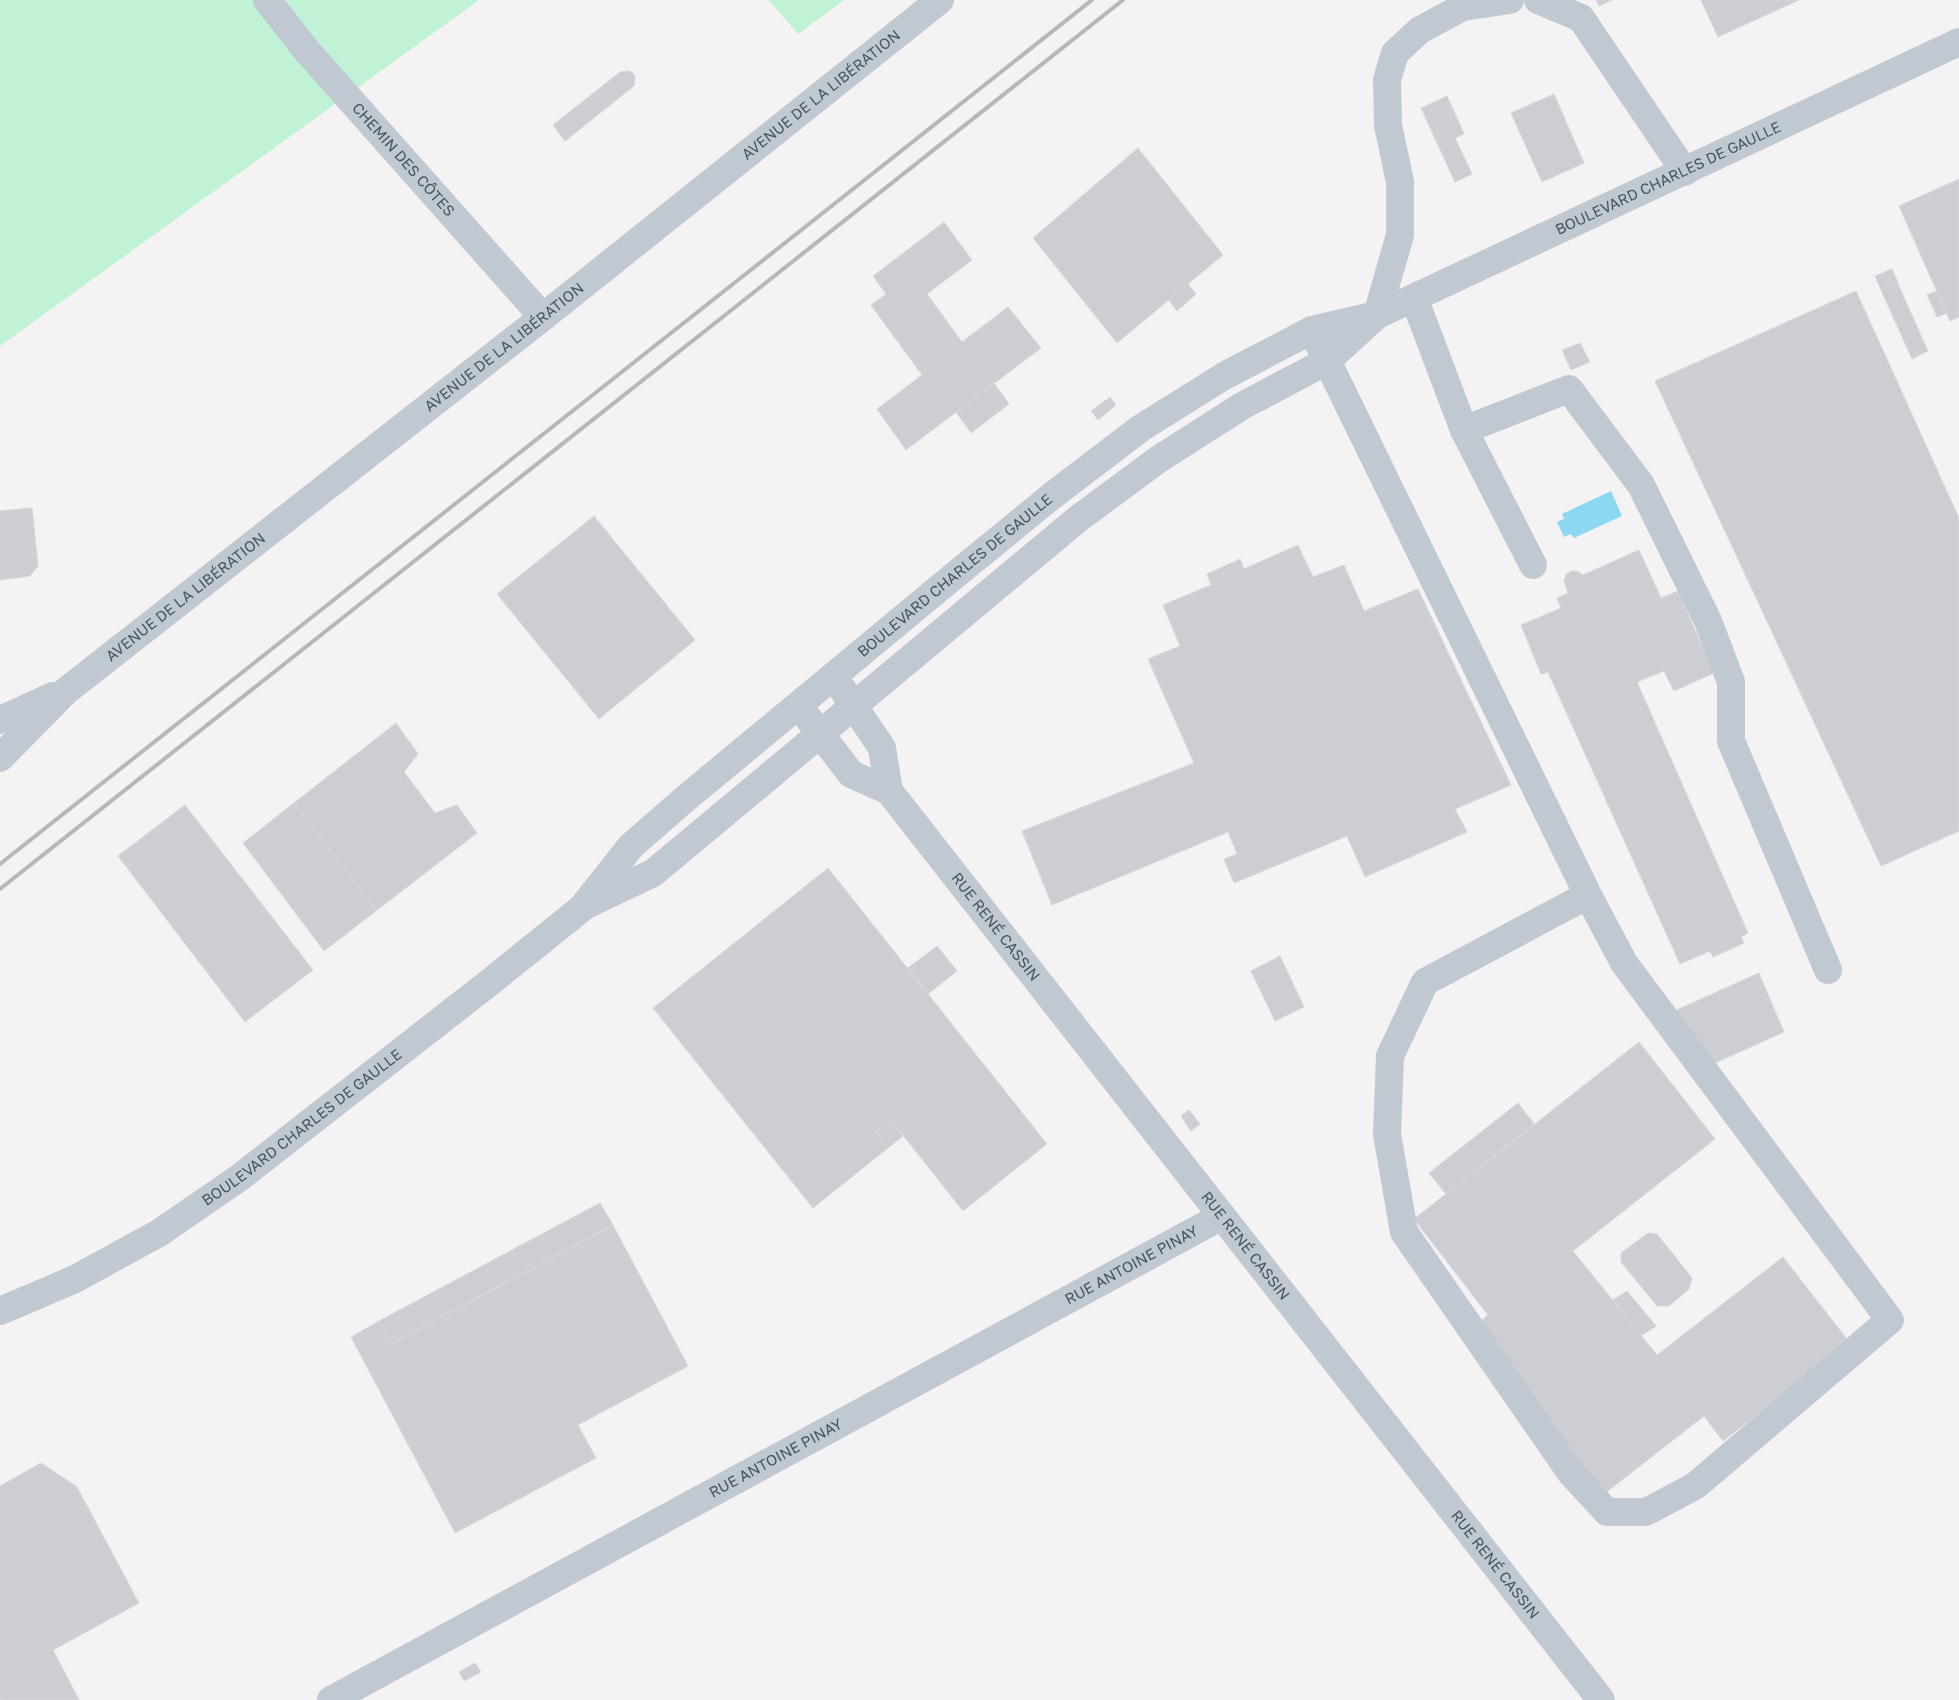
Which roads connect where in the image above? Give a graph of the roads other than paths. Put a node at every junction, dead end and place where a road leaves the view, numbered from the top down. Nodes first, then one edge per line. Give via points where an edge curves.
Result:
1 (267, 0) edge
2 (940, 0) edge
3 (1510, 0) edge
4 (1538, 0) edge
5 (1959, 42) edge
6 (1685, 172) junction
7 (1414, 298) junction
8 (1377, 315) junction
9 (543, 317) junction
10 (1312, 330) junction
11 (1327, 361) junction
12 (1464, 430) junction
13 (1533, 565) dead end
14 (833, 676) junction
15 (66, 691) junction
16 (854, 704) junction
17 (798, 706) junction
18 (0, 720) edge
19 (819, 734) junction
20 (0, 758) edge
21 (889, 791) junction
22 (1588, 895) junction
23 (582, 908) junction
24 (1828, 970) dead end
25 (1222, 1216) junction
26 (0, 1311) edge
27 (330, 1700) edge
28 (1601, 1700) edge

1 - 9 street, CHEMIN DES CÔTES via 307,51
2 - 9 street, AVENUE DE LA LIBÉRATION
3 - 8 street via 1463,7 1420,30 1395,53 1388,80 1388,126 1400,182 1400,235
4 - 6 street via 1581,18
5 - 6 street, BOULEVARD CHARLES DE GAULLE
6 - 7 street, BOULEVARD CHARLES DE GAULLE
7 - 8 street, BOULEVARD CHARLES DE GAULLE
7 - 12 street
8 - 10 street, BOULEVARD CHARLES DE GAULLE
8 - 11 street, BOULEVARD CHARLES DE GAULLE
9 - 15 street, AVENUE DE LA LIBÉRATION
10 - 11 street
10 - 14 street, BOULEVARD CHARLES DE GAULLE via 1224,376 1141,428 1053,495
11 - 16 street, BOULEVARD CHARLES DE GAULLE via 1242,406 1159,459 1072,524
11 - 22 street
12 - 13 street
12 - 24 street via 1569,389 1641,485 1708,621 1731,682 1731,741
14 - 16 street, RUE RENÉ CASSIN
14 - 17 street, BOULEVARD CHARLES DE GAULLE
15 - 18 street
15 - 20 street
16 - 19 street, BOULEVARD CHARLES DE GAULLE
16 - 21 street, RUE RENÉ CASSIN via 882,748
17 - 19 street, RUE RENÉ CASSIN
17 - 23 street, BOULEVARD CHARLES DE GAULLE via 631,846
19 - 21 street, RUE RENÉ CASSIN via 851,774
19 - 23 street, BOULEVARD CHARLES DE GAULLE via 653,873
21 - 25 street, RUE RENÉ CASSIN
22 - 22 street via 1624,962 1890,1320 1695,1486 1646,1512 1607,1512 1571,1473 1404,1232 1387,1134 1390,1056 1425,982
23 - 26 street, BOULEVARD CHARLES DE GAULLE via 239,1178 160,1233 75,1279
25 - 27 street, RUE ANTOINE PINAY
25 - 28 street, RUE RENÉ CASSIN

